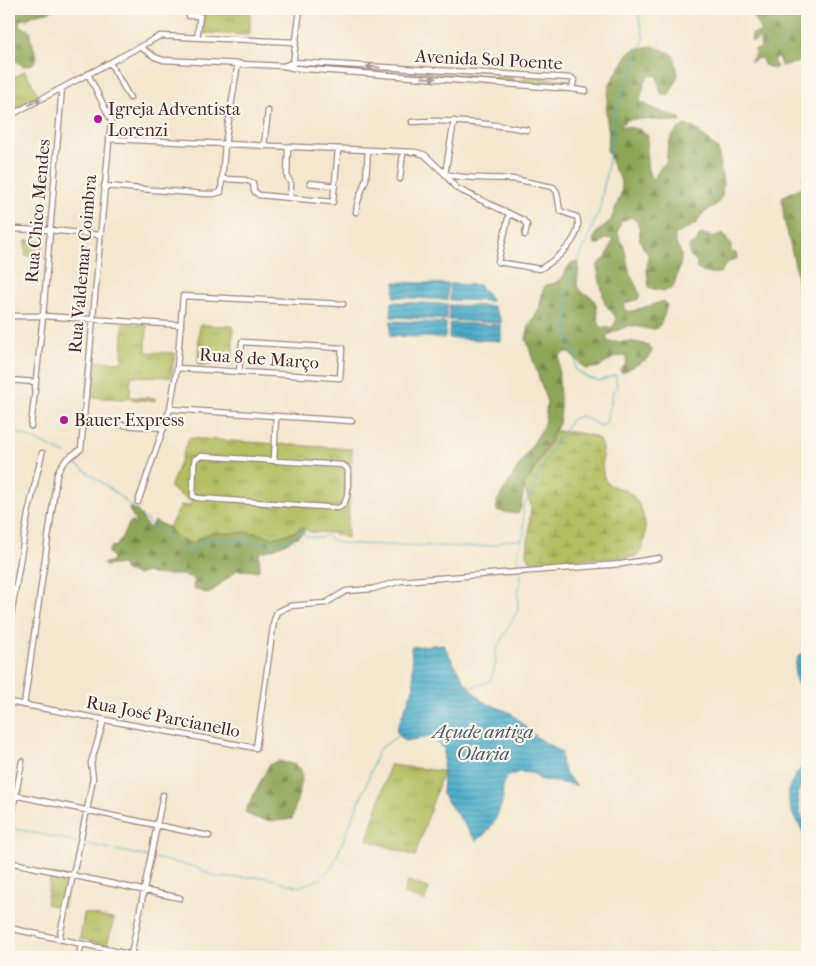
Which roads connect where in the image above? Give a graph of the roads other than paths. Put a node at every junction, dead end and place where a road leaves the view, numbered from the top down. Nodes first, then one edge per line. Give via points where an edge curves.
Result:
1 (300, 9) edge
2 (189, 16) dead end
3 (197, 38) junction
4 (296, 42) junction
5 (140, 47) junction
6 (110, 62) junction
7 (293, 62) junction
8 (238, 63) junction
9 (284, 66) junction
10 (293, 68) junction
11 (404, 68) junction
12 (88, 74) junction
13 (518, 75) junction
14 (403, 76) junction
15 (517, 85) junction
16 (62, 88) junction
17 (572, 90) junction
18 (586, 90) dead end
19 (130, 98) dead end
20 (268, 111) dead end
21 (9, 116) edge
22 (454, 120) junction
23 (412, 122) dead end
24 (526, 130) dead end
25 (109, 139) junction
26 (226, 144) junction
27 (264, 146) junction
28 (288, 147) junction
29 (338, 150) junction
30 (368, 151) junction
31 (403, 153) junction
32 (445, 174) junction
33 (223, 178) junction
34 (400, 179) dead end
35 (310, 183) dead end
36 (104, 186) junction
37 (335, 186) junction
38 (290, 198) junction
39 (356, 212) dead end
40 (509, 214) junction
41 (9, 229) edge
42 (50, 230) junction
43 (100, 235) junction
44 (525, 235) dead end
45 (343, 304) dead end
46 (9, 316) edge
47 (43, 316) junction
48 (92, 319) junction
49 (181, 325) junction
50 (177, 368) junction
51 (239, 372) junction
52 (9, 380) edge
53 (36, 382) junction
54 (170, 409) junction
55 (276, 416) junction
56 (352, 421) dead end
57 (83, 422) junction
58 (30, 426) dead end
59 (164, 428) junction
60 (42, 453) dead end
61 (274, 461) junction
62 (138, 502) dead end
63 (659, 558) dead end
64 (9, 628) edge
65 (9, 702) edge
66 (24, 704) junction
67 (104, 720) junction
68 (22, 760) dead end
69 (9, 794) edge
70 (16, 795) junction
71 (163, 795) dead end
72 (87, 810) junction
73 (157, 825) junction
74 (9, 831) edge
75 (208, 836) dead end
76 (9, 862) edge
77 (73, 875) junction
78 (144, 890) junction
79 (180, 898) dead end
80 (9, 928) edge
81 (59, 939) junction
82 (81, 944) junction
83 (130, 955) junction
84 (79, 957) edge
85 (142, 957) edge

1 - 4 street
2 - 3 street via 200,16
3 - 4 street
3 - 5 street via 160,36
4 - 7 street
5 - 6 street
5 - 8 street, Avenida Sol Poente via 163,60
6 - 12 street
6 - 19 street
7 - 9 street
7 - 10 street
11 -> 7 street, Avenida Sol Poente
8 - 9 street, Avenida Sol Poente
8 - 26 street
9 - 10 street, Avenida Sol Poente
10 - 14 street, Avenida Sol Poente
11 - 13 street, Avenida Sol Poente
11 - 14 street
12 - 16 street
12 - 25 street, Rua Valdemar Coimbra via 111,120
13 - 15 street
13 - 17 street, Avenida Sol Poente via 572,78
14 -> 15 street, Avenida Sol Poente
15 - 17 street, Avenida Sol Poente
21 -> 16 street
16 - 42 street, Rua Chico Mendes
17 - 18 street
20 - 27 street
22 - 23 street
22 - 24 street
22 - 32 street
25 - 26 street
25 - 36 street, Rua Valdemar Coimbra
26 - 27 street
26 - 33 street
27 - 28 street
28 - 29 street
28 - 38 street
29 - 30 street
29 - 37 street
30 - 31 street
30 - 39 street via 366,179
31 - 32 street via 425,155
31 - 34 street
32 - 40 street via 456,188
32 - 40 street via 510,179 553,187 560,211 578,219 576,233 562,254 540,269 498,262
33 - 36 street via 221,192 214,194
33 - 38 street via 252,183 259,195
35 - 37 street
36 - 43 street, Rua Valdemar Coimbra
37 - 38 street via 333,202
40 - 44 street via 526,222
41 - 42 street
42 - 43 street
42 - 47 street, Rua Chico Mendes
43 - 48 street, Rua Valdemar Coimbra
45 - 49 street via 183,296
46 - 47 street
47 - 48 street
47 - 53 street, Rua Chico Mendes
48 - 49 street
48 - 57 street, Rua Valdemar Coimbra
49 - 50 street
50 - 51 street, Rua 8 de Março
50 - 54 street
51 - 51 street, Rua 8 de Março via 340,378 342,348 242,342
52 - 53 street
53 - 58 street, Rua Chico Mendes
54 - 55 street
54 - 59 street
55 - 56 street
55 - 61 street
57 - 59 street
57 - 66 street, Rua Valdemar Coimbra via 81,449 60,466 57,475
59 - 62 street
60 - 64 street
61 - 61 street via 201,456 194,463 193,496 343,506 346,501 346,467
63 - 67 street, Rua José Parcianello via 621,564 400,581 372,589 346,591 326,603 290,606 277,612 256,748
65 - 66 street, Rua José Parcianello
66 - 67 street, Rua José Parcianello
67 - 72 street via 91,763 93,778
68 - 70 street
69 - 70 street
70 - 72 street
70 - 74 street
71 - 73 street
72 - 73 street
72 - 77 street
73 - 75 street
73 - 78 street
76 - 77 street
77 - 78 street
77 - 81 street
78 - 79 street
78 - 83 street
80 - 81 street
81 - 82 street
82 - 83 street
82 - 84 street
83 - 85 street

